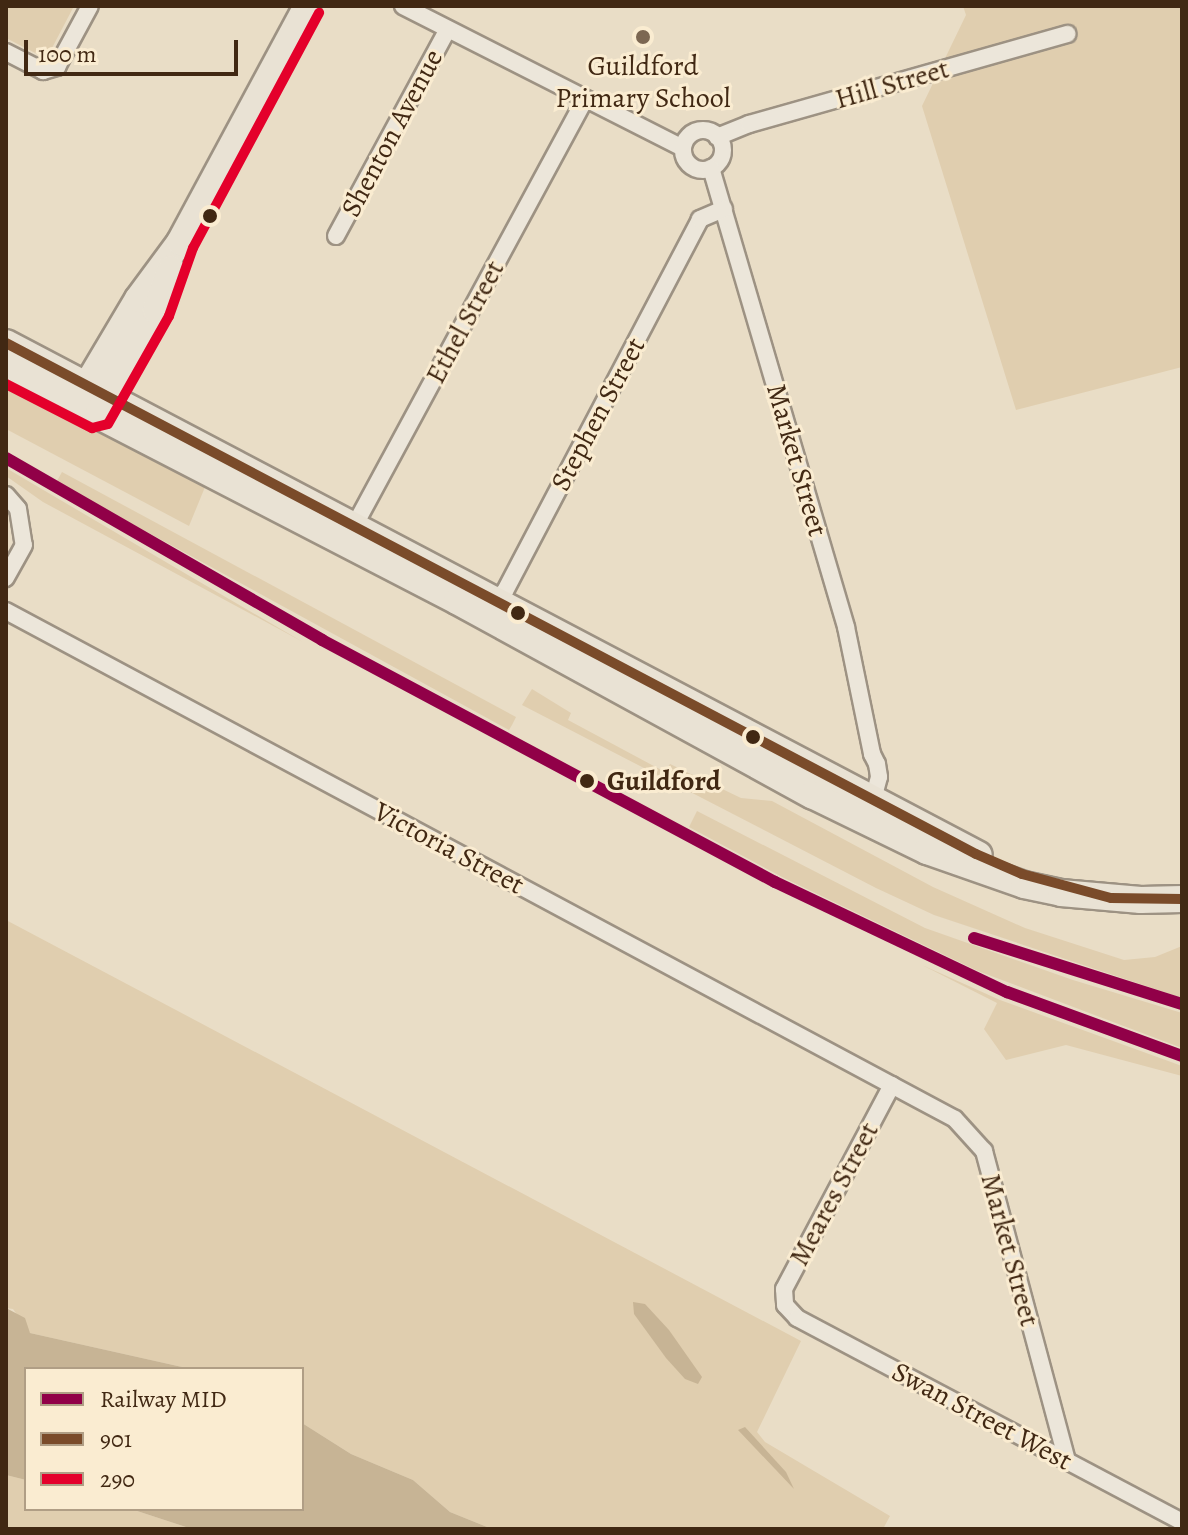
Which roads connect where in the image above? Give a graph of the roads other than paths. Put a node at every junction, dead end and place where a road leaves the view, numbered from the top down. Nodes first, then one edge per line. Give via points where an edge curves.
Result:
1 (90, 6) edge
2 (307, 6) edge
3 (403, 6) edge
4 (448, 29) junction
5 (1068, 34) dead end
6 (6, 52) edge
7 (584, 101) junction
8 (717, 137) junction
9 (683, 148) junction
10 (711, 168) junction
11 (724, 209) junction
12 (336, 236) dead end
13 (6, 343) edge
14 (6, 368) edge
15 (92, 400) junction
16 (6, 495) edge
17 (349, 534) junction
18 (6, 578) edge
19 (499, 603) junction
20 (6, 611) edge
21 (513, 632) junction
22 (714, 717) junction
23 (786, 780) junction
24 (864, 808) junction
25 (1182, 899) edge
26 (892, 1085) junction
27 (785, 1305) joint
28 (1067, 1461) junction
29 (1182, 1522) edge

1 - 6 street via 57,67 43,71
2 - 15 highway via 180,242 156,310
3 - 4 street
4 - 7 street
4 - 12 street, Shenton Avenue
5 - 8 street, Hill Street
7 - 9 street
7 - 17 street, Ethel Street
8 - 9 street via 696,132
8 - 10 street via 723,150
9 - 10 street via 695,169
10 - 11 street, Market Street
11 - 19 street, Stephen Street via 700,219
11 - 24 street, Market Street via 846,627 872,754
13 - 15 highway
14 - 15 highway
15 - 17 highway
16 - 18 street via 18,509 24,545
17 - 19 highway
17 - 21 highway
19 - 21 street via 499,616
19 - 22 highway
20 - 26 street, Victoria Street
21 - 23 highway
22 - 23 highway via 781,759
22 - 24 highway
23 - 24 highway
24 - 25 highway via 1022,874 1111,898
26 - 27 street, Meares Street via 784,1289
26 - 28 street, Market Street via 955,1119 984,1151
27 - 28 street, Swan Street West via 797,1318
28 - 29 street, Swan Street West

